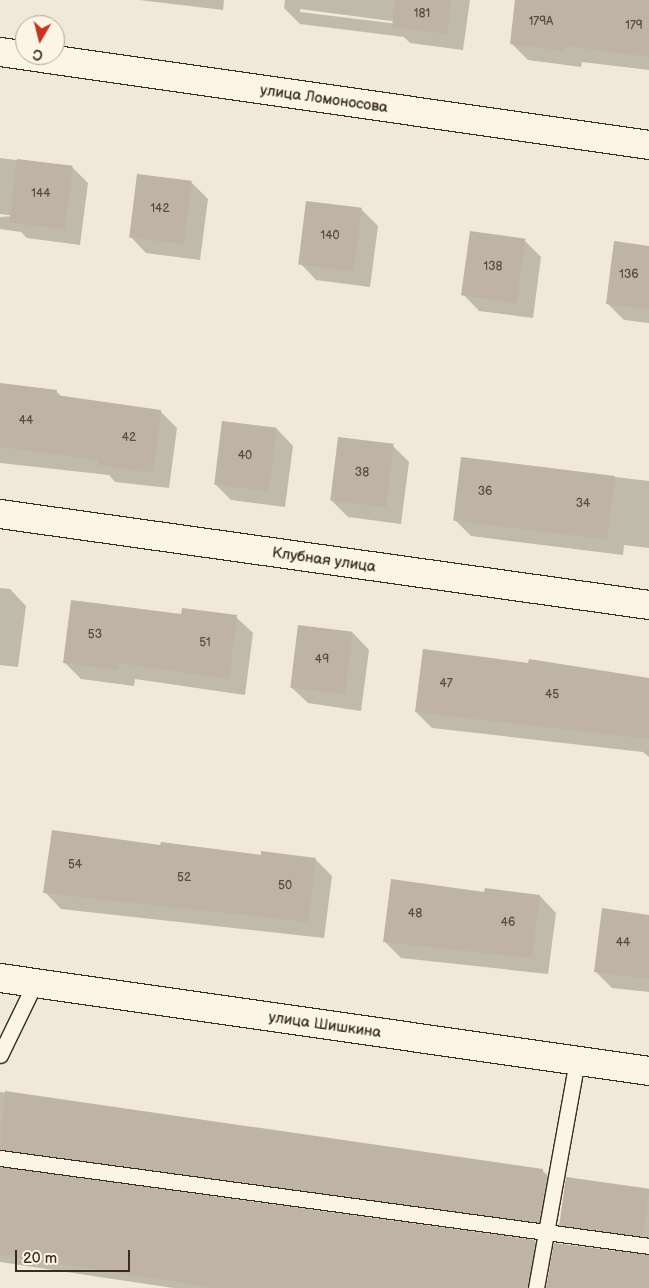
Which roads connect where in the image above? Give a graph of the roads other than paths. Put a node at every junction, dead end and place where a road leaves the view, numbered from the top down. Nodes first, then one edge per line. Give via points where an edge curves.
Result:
1 (0, 52) edge
2 (649, 145) edge
3 (0, 514) edge
4 (649, 606) edge
5 (0, 978) edge
6 (35, 983) junction
7 (0, 1055) edge
8 (577, 1061) junction
9 (649, 1071) edge
10 (0, 1158) edge
11 (546, 1232) junction
12 (649, 1246) edge
13 (536, 1288) edge

1 - 2 street, улица Ломоносова
3 - 4 street, Клубная улица
5 - 6 street, улица Шишкина
6 - 7 lane
6 - 8 street, улица Шишкина
8 - 9 street, улица Шишкина
8 - 11 lane
10 - 11 lane
11 - 12 lane
11 - 13 lane

